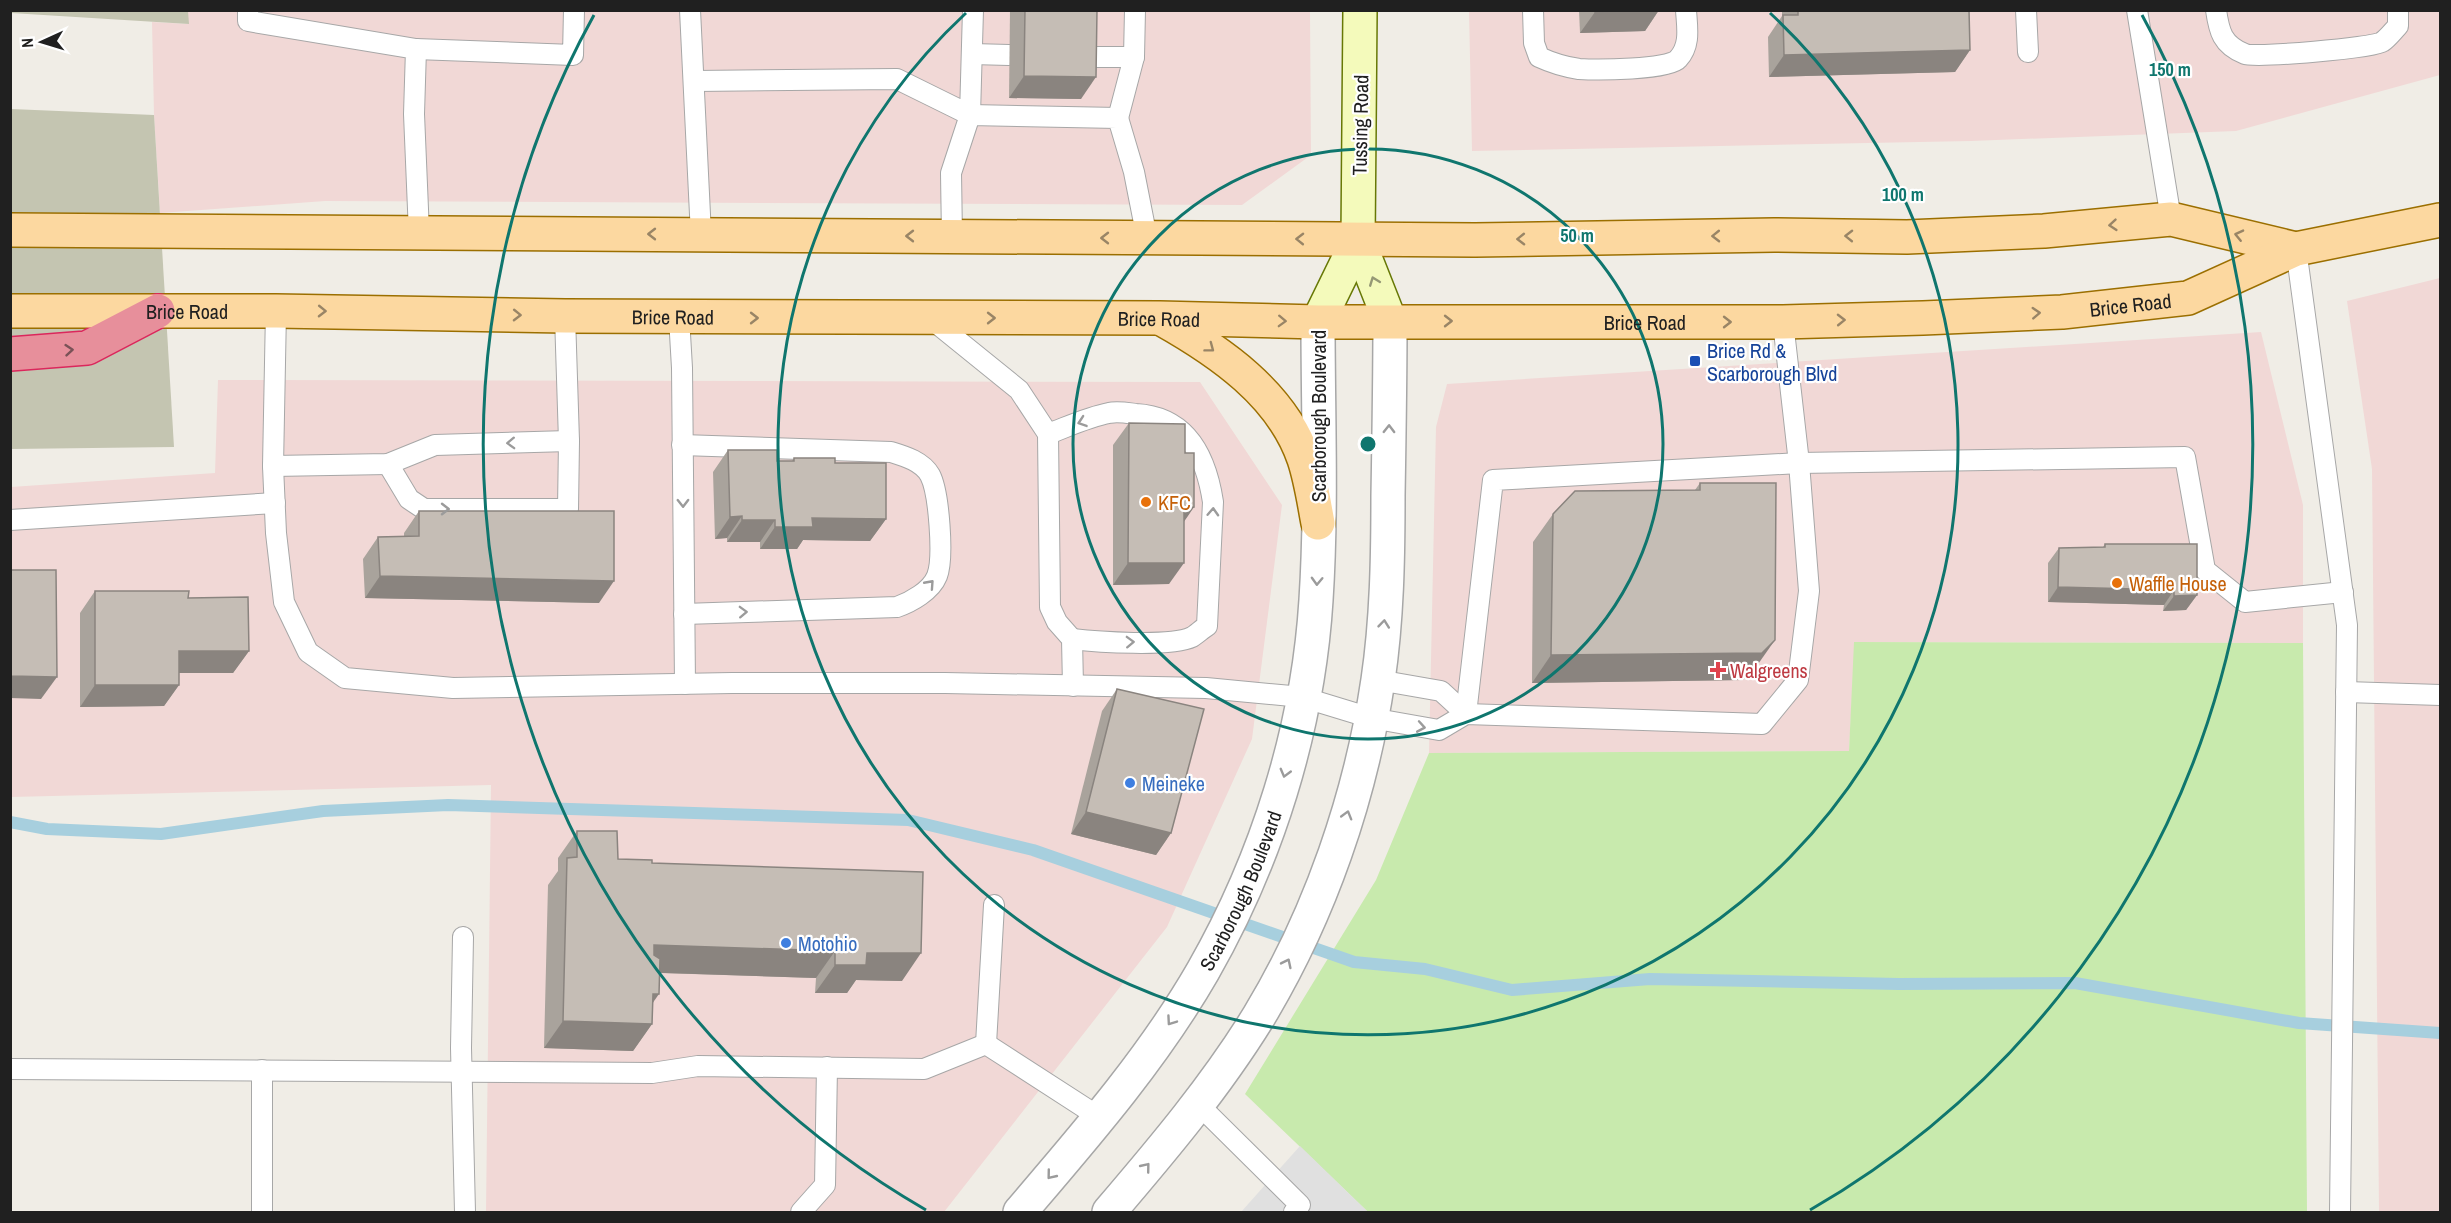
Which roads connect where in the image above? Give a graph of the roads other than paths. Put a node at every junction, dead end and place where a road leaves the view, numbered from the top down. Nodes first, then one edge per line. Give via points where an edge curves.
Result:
1 (248, 10) edge
2 (574, 10) edge
3 (690, 10) edge
4 (973, 10) edge
5 (1136, 10) edge
6 (1360, 10) edge
7 (1533, 10) edge
8 (1686, 10) edge
9 (2026, 10) edge
10 (2137, 10) edge
11 (2216, 10) edge
12 (2398, 10) edge
13 (416, 49) junction
14 (2028, 52) dead end
15 (972, 54) junction
16 (1009, 56) dead end
17 (1081, 57) edge
18 (1134, 57) junction
19 (695, 81) junction
20 (970, 115) junction
21 (1118, 118) junction
22 (2171, 219) junction
23 (2440, 220) edge
24 (10, 230) edge
25 (419, 233) junction
26 (701, 235) junction
27 (952, 237) junction
28 (1147, 238) junction
29 (1358, 240) junction
30 (2296, 249) junction
31 (276, 310) junction
32 (158, 311) junction
33 (10, 312) edge
34 (565, 316) junction
35 (679, 317) junction
36 (930, 318) junction
37 (1160, 318) junction
38 (1390, 321) junction
39 (1783, 321) junction
40 (1318, 322) junction
41 (10, 354) edge
42 (1048, 434) junction
43 (569, 441) junction
44 (682, 445) junction
45 (1799, 463) junction
46 (388, 464) junction
47 (273, 466) junction
48 (275, 503) junction
49 (10, 520) edge
50 (1318, 523) junction
51 (2343, 592) junction
52 (684, 614) junction
53 (1072, 639) junction
54 (1378, 680) junction
55 (685, 684) junction
56 (1073, 686) junction
57 (2346, 692) junction
58 (2440, 695) edge
59 (1302, 697) junction
60 (1467, 714) junction
61 (1371, 718) junction
62 (994, 904) dead end
63 (463, 937) dead end
64 (986, 1044) junction
65 (827, 1067) junction
66 (10, 1069) edge
67 (262, 1070) junction
68 (462, 1070) junction
69 (1198, 1104) junction
70 (1099, 1117) junction
71 (1301, 1210) edge
72 (262, 1212) edge
73 (465, 1212) edge
74 (801, 1212) edge
75 (1020, 1212) edge
76 (1109, 1212) edge
77 (2340, 1212) edge

1 - 13 lane via 248,21
2 - 13 lane via 573,55
3 - 19 lane
4 - 15 lane
5 - 18 lane
6 - 29 main road, Tussing Road
7 - 8 lane via 1534,43 1539,57 1579,69 1661,67 1678,60 1688,43
9 - 14 lane
10 - 22 lane
11 - 12 lane via 2220,33 2246,54 2301,53 2381,44 2398,26
13 - 25 lane via 414,114
15 - 16 lane
15 - 20 lane
17 - 18 lane
18 - 21 lane
19 - 20 lane via 897,78
19 - 26 lane
20 - 21 lane
20 - 27 lane via 951,173
21 - 28 lane
22 -> 29 main road, Brice Road via 2044,231 1907,237
30 -> 22 main road, Brice Road
23 - 30 main road, Brice Road
24 - 25 main road, Brice Road
26 -> 25 main road, Brice Road
27 -> 26 main road, Brice Road
28 -> 27 main road, Brice Road
29 -> 28 main road, Brice Road
38 -> 29 main road
29 - 40 main road, Scarborough Boulevard
39 -> 30 main road, Brice Road via 2062,312 2188,298
30 - 51 lane
31 - 32 main road, Brice Road
31 -> 34 main road, Brice Road
31 - 47 lane
32 - 33 main road, Brice Road
41 -> 32 highway via 87,348
34 - 35 main road, Brice Road
34 - 43 lane
35 -> 36 main road, Brice Road
35 - 44 lane
36 -> 37 main road, Brice Road
36 - 42 lane via 1020,390
37 -> 40 main road, Brice Road
37 -> 50 main road via 1197,338 1244,374 1278,410 1304,458
38 -> 39 main road, Brice Road
38 - 40 main road, Brice Road
54 -> 38 street via 1388,562
39 - 45 lane
40 - 50 street, Scarborough Boulevard
42 - 53 lane via 1050,607
53 -> 42 lane via 1106,643 1173,641 1191,638 1207,626 1213,502 1210,482 1196,447 1174,424 1153,415 1110,412
43 -> 46 lane via 435,445
46 -> 43 lane via 409,500 424,508 568,509
44 -> 52 lane
52 -> 44 lane via 897,607 915,600 937,577 940,550 938,504 930,474 913,459 891,452
45 - 51 lane via 2185,457 2205,570 2246,602
45 - 60 lane via 1493,480
45 - 60 lane via 1809,591 1798,680 1762,724
46 - 47 lane
47 - 48 lane
48 - 49 lane
48 - 55 lane via 284,602 308,652 345,678 453,688
50 -> 59 street, Scarborough Boulevard via 1316,601
51 - 57 lane via 2347,625
52 - 55 lane
53 - 56 lane
54 - 60 lane via 1441,691
54 - 61 street
55 - 56 lane
56 - 59 lane via 1206,688
57 - 58 lane
57 - 77 lane
59 - 61 lane
59 -> 70 street, Scarborough Boulevard via 1285,772 1245,888 1202,972 1155,1045
61 -> 60 lane via 1439,730
69 -> 61 street via 1260,1015 1301,936 1328,871
62 - 64 lane
63 - 68 lane
64 - 65 lane via 924,1069
64 - 70 lane
65 - 68 lane via 698,1066 652,1073
65 - 74 lane via 825,1185
66 - 67 lane
67 - 68 lane
67 - 72 lane
68 - 73 lane
69 - 71 lane
76 -> 69 street
70 -> 75 street, Scarborough Boulevard

